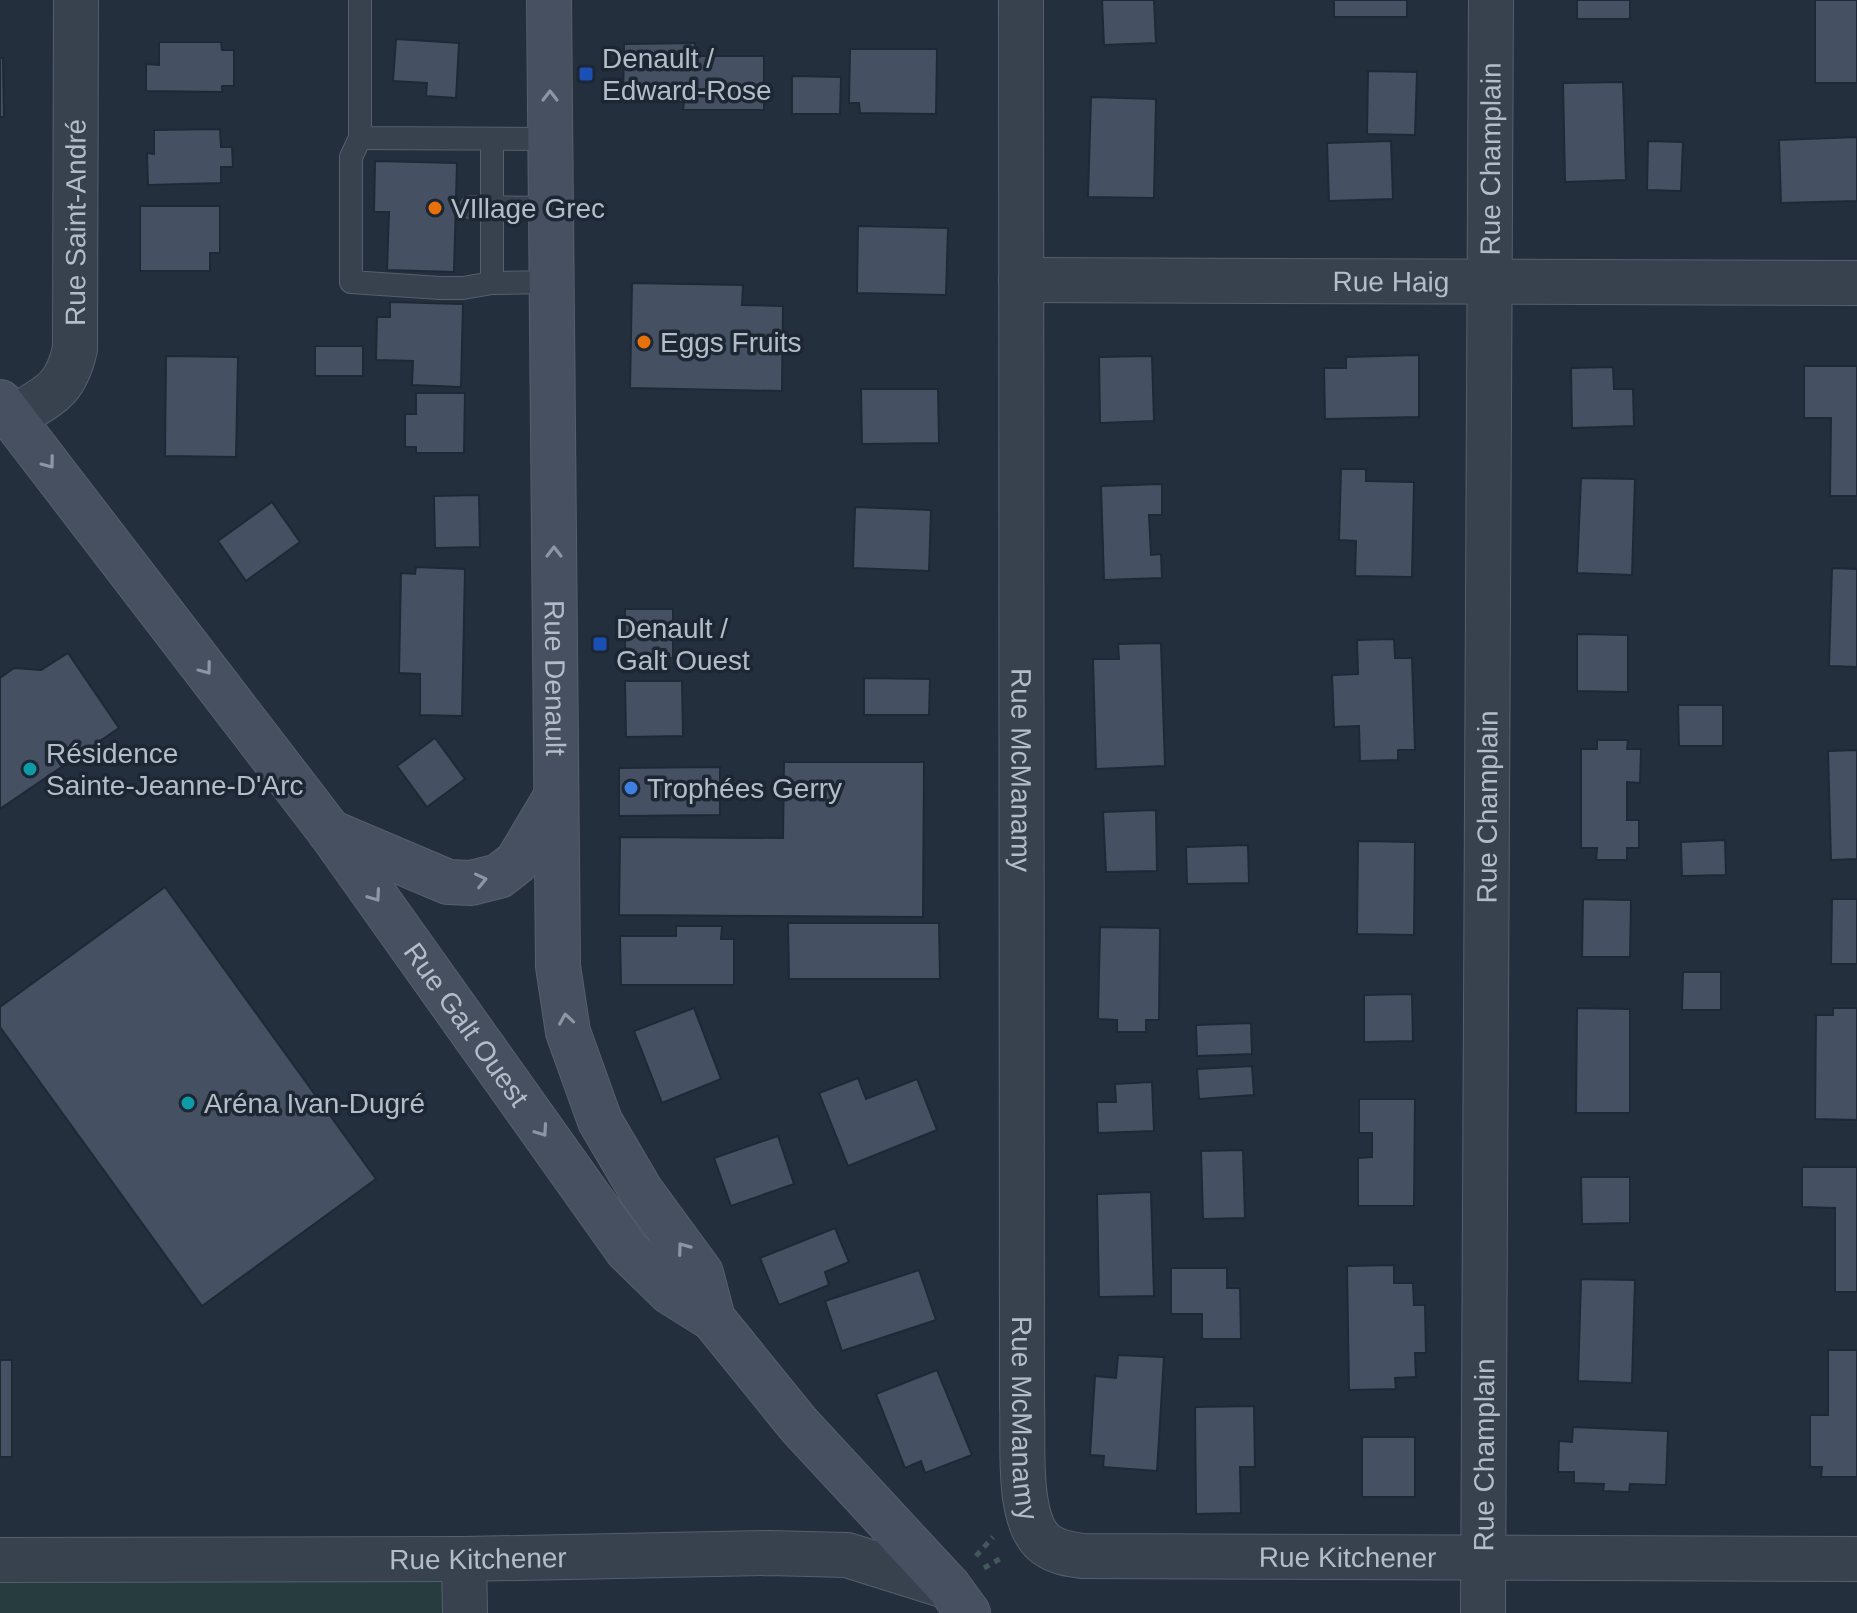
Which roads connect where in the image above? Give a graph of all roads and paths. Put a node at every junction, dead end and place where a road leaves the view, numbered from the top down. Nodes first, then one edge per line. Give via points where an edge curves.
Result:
1 (76, 0) edge
2 (360, 0) edge
3 (549, 0) edge
4 (1021, 0) edge
5 (1491, 0) edge
6 (360, 138) junction
7 (492, 139) junction
8 (550, 139) junction
9 (482, 207) junction
10 (551, 208) junction
11 (1021, 280) junction
12 (1490, 281) junction
13 (551, 282) junction
14 (492, 283) junction
15 (1857, 283) edge
16 (7, 409) edge
17 (555, 798) junction
18 (330, 832) junction
19 (713, 1319) junction
20 (1032, 1518) junction
21 (464, 1559) junction
22 (1483, 1559) junction
23 (1857, 1559) edge
24 (0, 1560) edge
25 (959, 1600) edge
26 (465, 1613) edge
27 (1483, 1613) edge

1 - 16 street, Rue Saint-André via 75,349 69,373 54,392
2 - 6 lane
8 -> 3 main road, Rue Denault
4 - 11 street, Rue McManamy
5 - 12 street, Rue Champlain
6 - 7 lane
6 - 14 lane via 351,157 351,282 440,288
7 - 8 lane
7 - 9 lane
8 - 10 main road, Rue Denault
9 - 10 lane
9 - 14 lane
10 - 13 main road, Rue Denault
11 - 12 street, Rue Haig
11 - 20 street, Rue McManamy via 1022,1405
12 - 15 street, Rue Haig
12 - 22 street, Rue Champlain
13 - 14 lane
17 -> 13 main road, Rue Denault
16 -> 18 main road, Rue Galt Ouest
18 -> 17 main road via 448,882 471,883 499,876 517,862
19 -> 17 main road, Rue Denault via 701,1273 641,1191 600,1121 568,1032 558,966
18 -> 19 main road, Rue Galt Ouest via 627,1250 670,1292
19 - 25 main road, Rue Galt Ouest via 799,1425
20 - 22 street, Rue Kitchener via 1045,1544 1083,1556
20 - 25 path
20 - 25 path
21 - 24 street, Rue Kitchener
21 - 25 street, Rue Kitchener via 847,1555
21 - 26 street
22 - 23 street, Rue Kitchener
22 - 27 street, Rue Champlain

